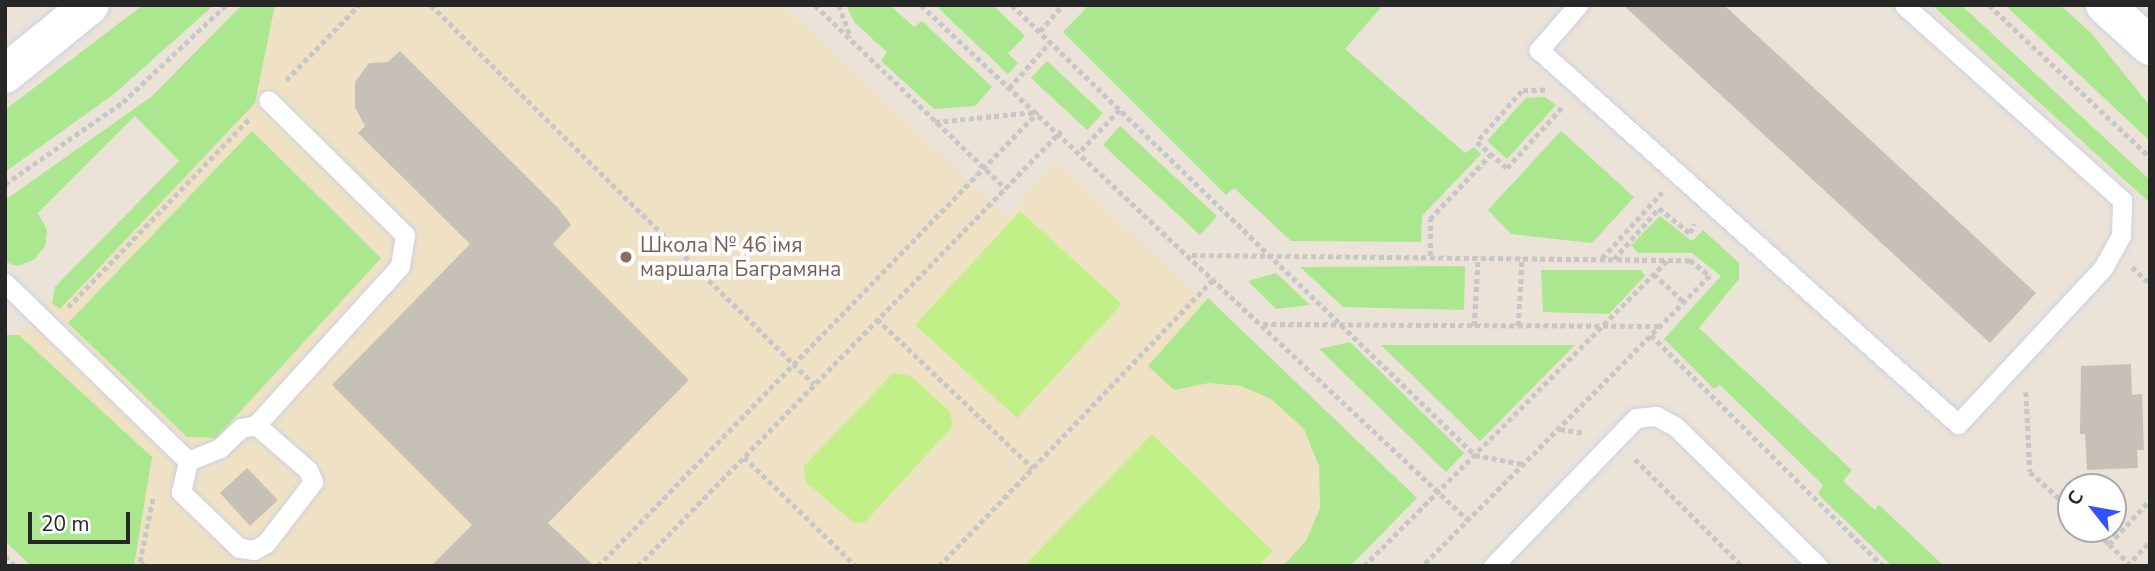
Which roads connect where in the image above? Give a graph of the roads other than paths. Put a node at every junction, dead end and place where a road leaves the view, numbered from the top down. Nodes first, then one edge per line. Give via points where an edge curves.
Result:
1 (90, 5) edge
2 (1578, 5) edge
3 (1904, 5) edge
4 (2105, 5) edge
5 (2150, 46) edge
6 (5, 74) edge
7 (268, 100) road end
8 (5, 283) edge
9 (256, 425) junction
10 (188, 461) junction
11 (1493, 566) edge
12 (1818, 566) edge

1 - 6 street
2 - 3 lane via 1539,50 1958,424 2103,268 2121,235 2122,200
4 - 5 street
7 - 9 lane via 405,235 400,266
8 - 10 lane
9 - 10 lane via 241,428 220,448
9 - 10 lane via 308,470 313,482 266,543 254,550 239,548 190,505 181,492
11 - 12 lane via 1636,418 1656,416 1675,426

